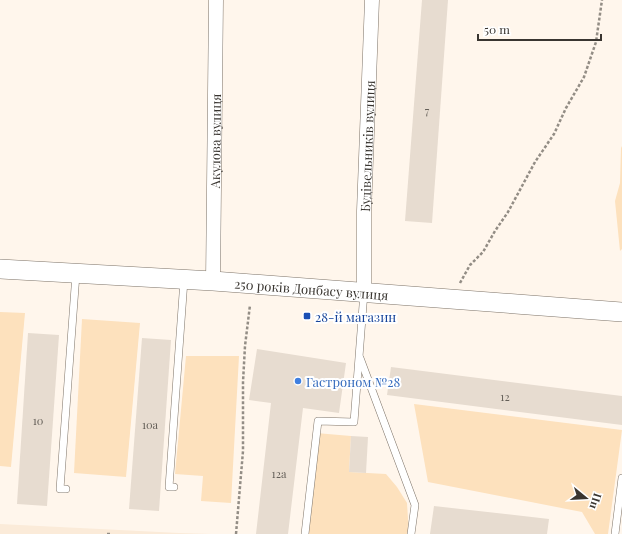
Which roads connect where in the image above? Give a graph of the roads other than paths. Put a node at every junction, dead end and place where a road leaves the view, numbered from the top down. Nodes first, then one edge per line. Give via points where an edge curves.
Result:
1 (216, 0) edge
2 (372, 0) edge
3 (0, 269) edge
4 (76, 274) junction
5 (184, 280) junction
6 (213, 281) junction
7 (364, 292) junction
8 (622, 312) edge
9 (359, 356) junction
10 (622, 478) edge
11 (174, 487) dead end
12 (66, 489) dead end
13 (304, 534) edge
14 (411, 534) edge
15 (615, 534) edge

1 - 6 street, Акулова вулиця
2 - 7 street, Будівельників вулиця via 364,211
3 - 4 street, 250 років Донбасу вулиця
4 - 5 street, 250 років Донбасу вулиця
4 - 12 lane via 60,489
5 - 6 street, 250 років Донбасу вулиця
5 - 11 lane via 169,487
6 - 7 street, 250 років Донбасу вулиця
7 - 8 street, 250 років Донбасу вулиця
7 - 9 lane
9 - 13 lane via 354,422 318,421
9 - 14 lane via 415,505
10 - 15 lane

